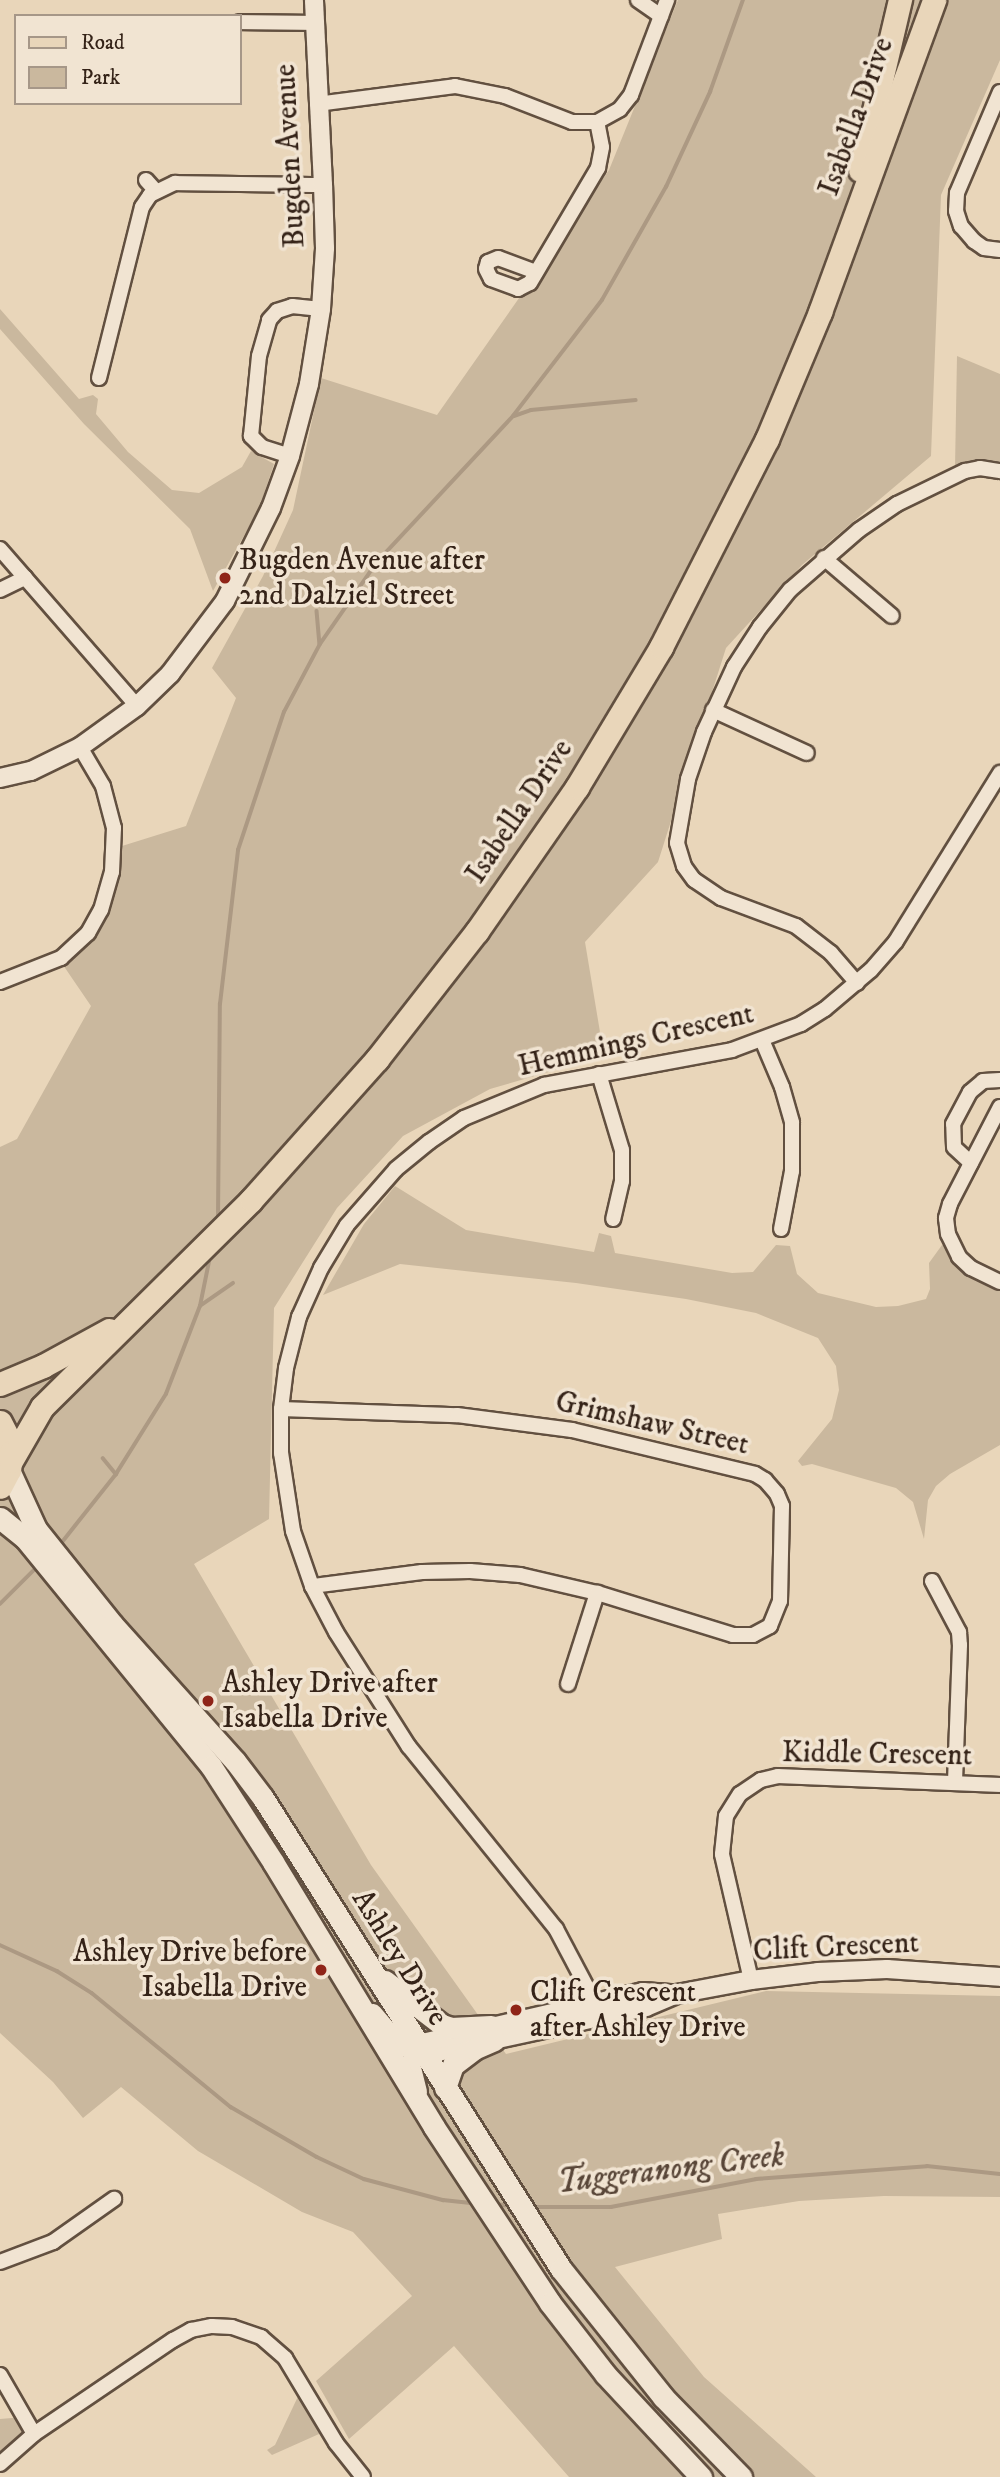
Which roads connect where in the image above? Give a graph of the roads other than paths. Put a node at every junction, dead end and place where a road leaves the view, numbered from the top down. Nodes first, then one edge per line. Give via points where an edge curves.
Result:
1 (314, 0) edge
2 (638, 0) edge
3 (667, 0) edge
4 (900, 0) edge
5 (933, 0) edge
6 (661, 16) junction
7 (242, 22) edge
8 (313, 23) junction
9 (1000, 92) edge
10 (317, 104) junction
11 (597, 122) junction
12 (323, 185) junction
13 (1000, 250) edge
14 (840, 255) junction
15 (536, 272) dead end
16 (321, 309) junction
17 (99, 378) dead end
18 (290, 456) junction
19 (1000, 471) edge
20 (0, 549) edge
21 (824, 558) junction
22 (26, 578) junction
23 (0, 590) edge
24 (892, 616) dead end
25 (137, 706) junction
26 (713, 710) junction
27 (80, 747) junction
28 (807, 753) dead end
29 (1000, 773) edge
30 (0, 778) edge
31 (0, 982) edge
32 (857, 983) junction
33 (762, 1040) junction
34 (599, 1074) junction
35 (1000, 1080) edge
36 (1000, 1107) edge
37 (971, 1163) junction
38 (613, 1219) dead end
39 (781, 1229) dead end
40 (1000, 1282) edge
41 (127, 1320) junction
42 (0, 1384) edge
43 (281, 1409) junction
44 (0, 1422) edge
45 (6, 1472) edge
46 (0, 1518) edge
47 (30, 1534) junction
48 (932, 1581) dead end
49 (312, 1586) junction
50 (75, 1590) junction
51 (597, 1593) junction
52 (568, 1684) dead end
53 (955, 1781) junction
54 (1000, 1785) edge
55 (337, 1969) junction
56 (372, 1971) junction
57 (1000, 1977) edge
58 (751, 1980) junction
59 (598, 2010) junction
60 (493, 2033) junction
61 (419, 2051) junction
62 (445, 2088) junction
63 (423, 2109) junction
64 (114, 2200) dead end
65 (0, 2262) edge
66 (0, 2375) edge
67 (34, 2434) junction
68 (0, 2464) edge
69 (363, 2477) edge
70 (701, 2477) edge
71 (741, 2477) edge

1 - 8 street, Bugden Avenue
2 - 6 street
3 - 6 street
4 - 14 main road, Isabella Drive
5 - 14 main road, Isabella Drive
6 - 11 street via 631,95 620,109
7 - 8 street
8 - 10 street, Bugden Avenue
9 - 13 street via 957,193 956,211 974,241
10 - 11 street via 455,86 505,96 572,122
10 - 12 street, Bugden Avenue
11 - 15 street via 602,147 598,168
12 - 16 street, Bugden Avenue
12 - 17 street via 182,182 151,186
14 - 41 main road, Isabella Drive via 803,355 736,505 661,647 591,765 416,1012 337,1107 251,1200
16 - 18 street, Bugden Avenue via 309,384
16 - 18 street via 292,306 277,311 259,356 251,436 262,447
18 - 25 street, Bugden Avenue via 251,554 199,639
19 - 21 street via 973,470 937,483 878,517
20 - 22 street
21 - 24 street
21 - 26 street via 760,627
22 - 23 street
22 - 25 street
25 - 27 street, Bugden Avenue
26 - 28 street
26 - 32 street via 688,779 678,827 678,851 684,866 706,891 786,921 814,938
27 - 30 street, Bugden Avenue via 31,771
27 - 31 street via 103,786 114,828 112,872 105,898 88,933 61,958
29 - 32 street, Hemmings Crescent via 918,910 896,942
32 - 33 street, Hemmings Crescent via 813,1016
33 - 34 street, Hemmings Crescent via 701,1057
33 - 39 street via 792,1123 792,1171
34 - 38 street via 622,1150 622,1181
34 - 43 street, Hemmings Crescent via 523,1091 464,1118 396,1170 347,1225 299,1317
35 - 37 street via 984,1081 970,1092 953,1124 954,1147
36 - 37 street
37 - 40 street via 950,1204 948,1234 954,1250 971,1268
41 - 42 main road, Isabella Drive
41 - 45 main road, Isabella Drive via 42,1407
43 - 49 street, Hemmings Crescent via 286,1497
43 - 51 street, Grimshaw Street via 457,1415 572,1430 755,1474 777,1494 783,1518 780,1601 777,1615 765,1630 733,1635
44 - 45 main road via 9,1440
45 - 47 main road, Ashley Drive
46 - 47 main road, Ashley Drive
47 - 50 main road, Ashley Drive
48 - 53 street via 960,1645
49 - 51 street, Grimshaw Street via 422,1572 470,1571 544,1580
49 - 59 street, Hemmings Crescent via 409,1747 556,1929
50 - 55 main road, Ashley Drive via 211,1766
50 - 56 main road, Ashley Drive via 249,1780
51 - 52 street
53 - 54 street, Kiddle Crescent
53 - 58 street, Kiddle Crescent via 778,1776 761,1780 740,1794 726,1816 722,1854
55 - 61 street via 401,2046
55 - 63 main road, Ashley Drive
56 - 60 main road via 442,2025
56 - 61 main road, Ashley Drive
57 - 58 street, Clift Crescent via 887,1969
58 - 59 street, Clift Crescent via 677,1994 646,2007
59 - 60 street, Clift Crescent
60 - 61 street, Clift Crescent
60 - 62 main road via 453,2065
61 - 62 main road, Ashley Drive
61 - 63 street via 412,2073
62 - 71 main road, Ashley Drive via 545,2244 610,2334
63 - 70 main road, Ashley Drive via 550,2303 605,2374
64 - 65 street via 53,2242
66 - 67 street
67 - 68 street
67 - 69 street via 191,2330 232,2327 261,2337 285,2358 336,2443

